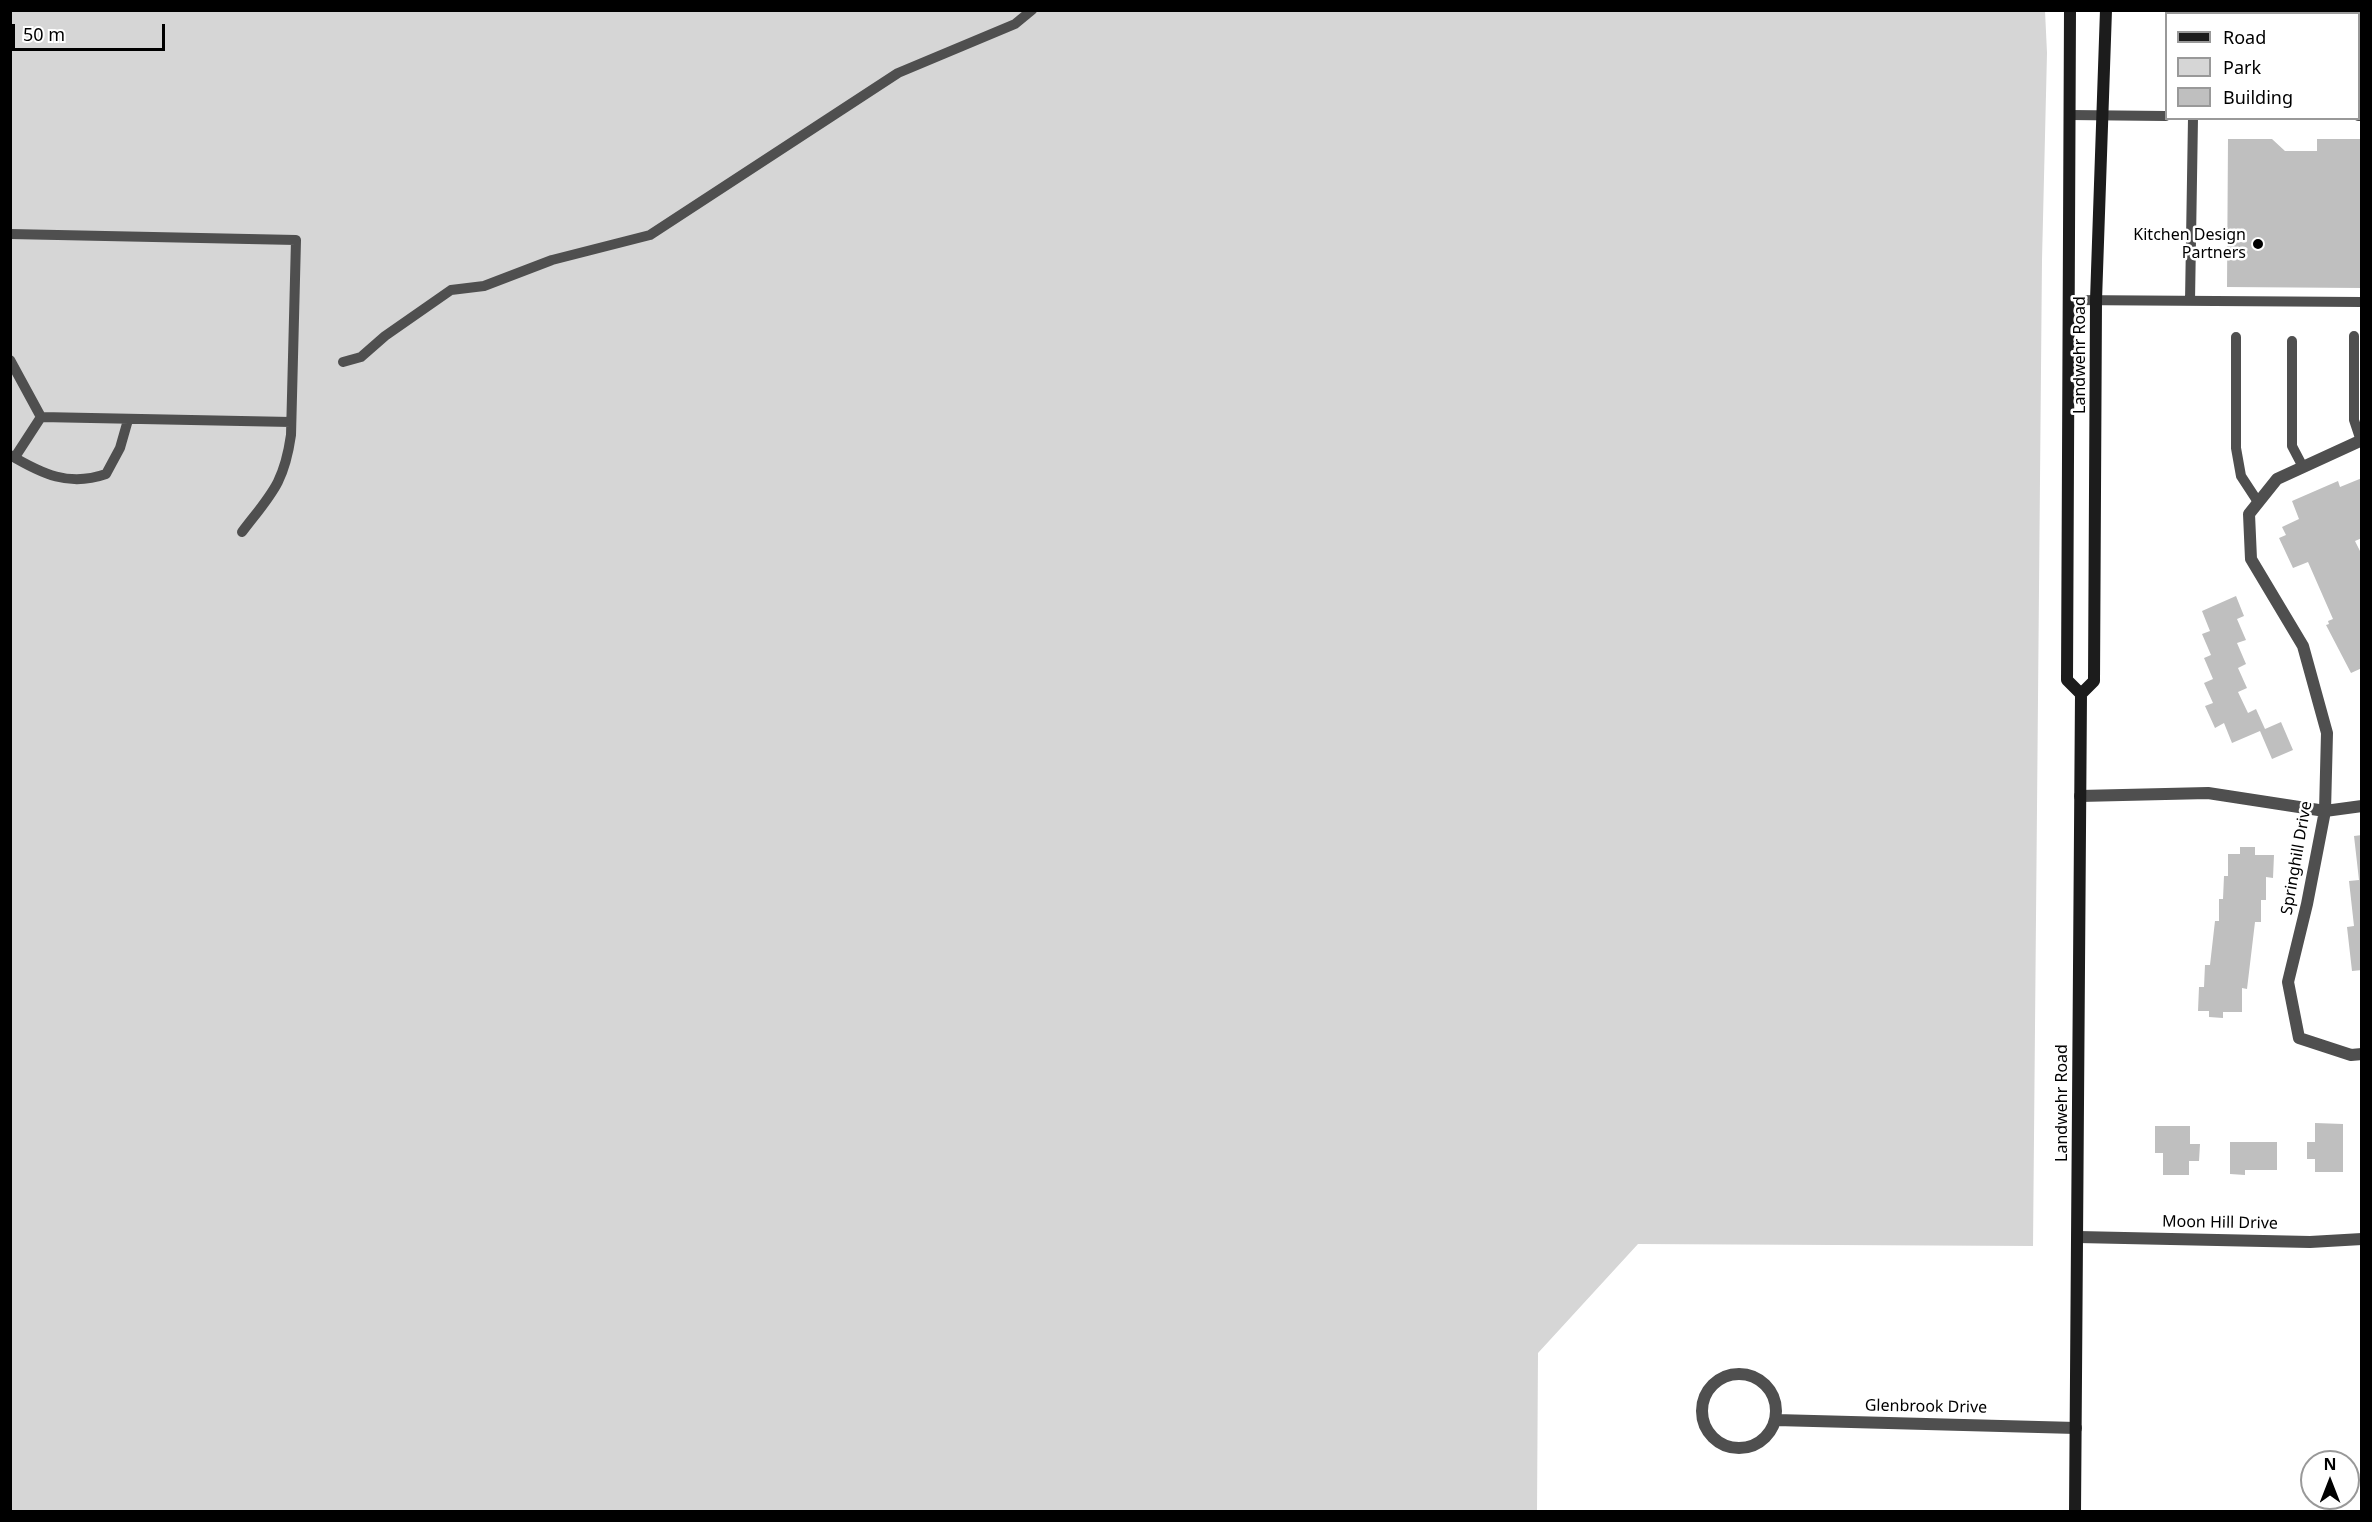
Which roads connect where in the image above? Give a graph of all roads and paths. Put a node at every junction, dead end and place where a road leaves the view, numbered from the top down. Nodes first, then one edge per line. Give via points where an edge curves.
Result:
1 (1032, 10) edge
2 (2070, 10) edge
3 (2106, 10) edge
4 (2070, 115) junction
5 (2103, 115) junction
6 (2165, 116) edge
7 (2193, 120) edge
8 (10, 234) edge
9 (2069, 300) junction
10 (2096, 300) junction
11 (2190, 301) junction
12 (2361, 302) edge
13 (2354, 336) dead end
14 (2236, 337) dead end
15 (2292, 341) dead end
16 (10, 360) edge
17 (343, 362) dead end
18 (41, 417) junction
19 (128, 420) junction
20 (291, 422) junction
21 (2361, 441) edge
22 (13, 456) edge
23 (2303, 467) junction
24 (2258, 502) junction
25 (242, 532) dead end
26 (2081, 694) junction
27 (2080, 796) junction
28 (2361, 806) edge
29 (2325, 810) junction
30 (2361, 1054) edge
31 (2078, 1237) junction
32 (2361, 1239) edge
33 (1776, 1420) junction
34 (2076, 1428) junction
35 (2075, 1512) edge

1 - 17 lane via 1015,24 898,73 650,235 552,260 484,286 451,290 361,357
2 - 4 main road, Landwehr Road
3 - 5 main road, Landwehr Road
4 - 5 lane
4 - 9 main road, Landwehr Road
5 - 6 lane
5 - 10 main road, Landwehr Road
7 - 11 lane
8 - 20 lane via 296,240
9 - 10 lane
9 - 26 main road, Landwehr Road via 2067,680
10 - 11 lane
10 - 26 main road, Landwehr Road via 2094,681
11 - 12 lane
13 - 21 lane via 2354,420
14 - 24 lane via 2236,448 2241,476
15 - 23 lane via 2292,446
16 - 18 lane
18 - 19 lane
18 - 22 lane
19 - 20 lane
19 - 22 lane via 120,448 105,474 88,480 58,479
20 - 25 lane via 282,476
21 - 23 street, Springhill Drive
23 - 24 street, Springhill Drive via 2277,479
24 - 29 street, Springhill Drive via 2249,514 2251,560 2303,646 2327,733
26 - 27 main road, Landwehr Road
27 - 29 street via 2208,793
27 - 31 main road, Landwehr Road
28 - 29 street
29 - 30 street, Springhill Drive via 2288,982 2299,1038 2351,1055
31 - 32 street, Moon Hill Drive via 2310,1242
31 - 34 main road, Landwehr Road
33 - 33 street via 1774,1396 1758,1378 1746,1374 1722,1377 1712,1384 1702,1406 1707,1430 1715,1440 1732,1447 1762,1441
33 - 34 street, Glenbrook Drive
34 - 35 main road, Landwehr Road

